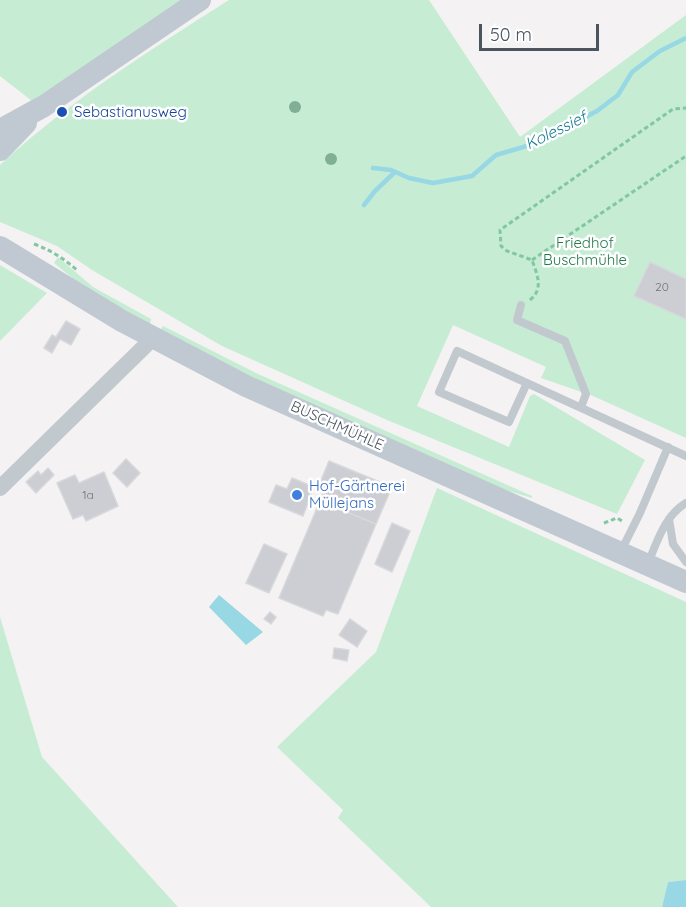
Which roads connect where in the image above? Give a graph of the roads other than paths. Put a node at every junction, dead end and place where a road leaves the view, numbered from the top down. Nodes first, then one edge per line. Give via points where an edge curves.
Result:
1 (200, 0) edge
2 (44, 106) junction
3 (0, 130) edge
4 (0, 150) edge
5 (0, 248) edge
6 (521, 305) road end
7 (151, 337) junction
8 (527, 383) junction
9 (581, 407) junction
10 (668, 447) junction
11 (686, 456) edge
12 (0, 488) edge
13 (686, 503) edge
14 (669, 519) junction
15 (619, 554) junction
16 (686, 561) edge
17 (647, 565) junction
18 (686, 582) edge

1 - 2 main road
2 - 3 main road
2 - 4 main road
5 - 7 main road, BUSCHMÜHLE
6 - 9 lane via 518,320 565,341 586,394
7 - 12 street
7 - 15 main road, BUSCHMÜHLE via 246,386
8 - 8 lane via 457,351 439,392 509,422
8 - 9 lane
9 - 10 lane
10 - 11 lane
10 - 15 lane
13 - 14 lane
14 - 16 lane via 673,544
14 - 17 lane
15 - 17 main road, BUSCHMÜHLE
17 - 18 main road, BUSCHMÜHLE

